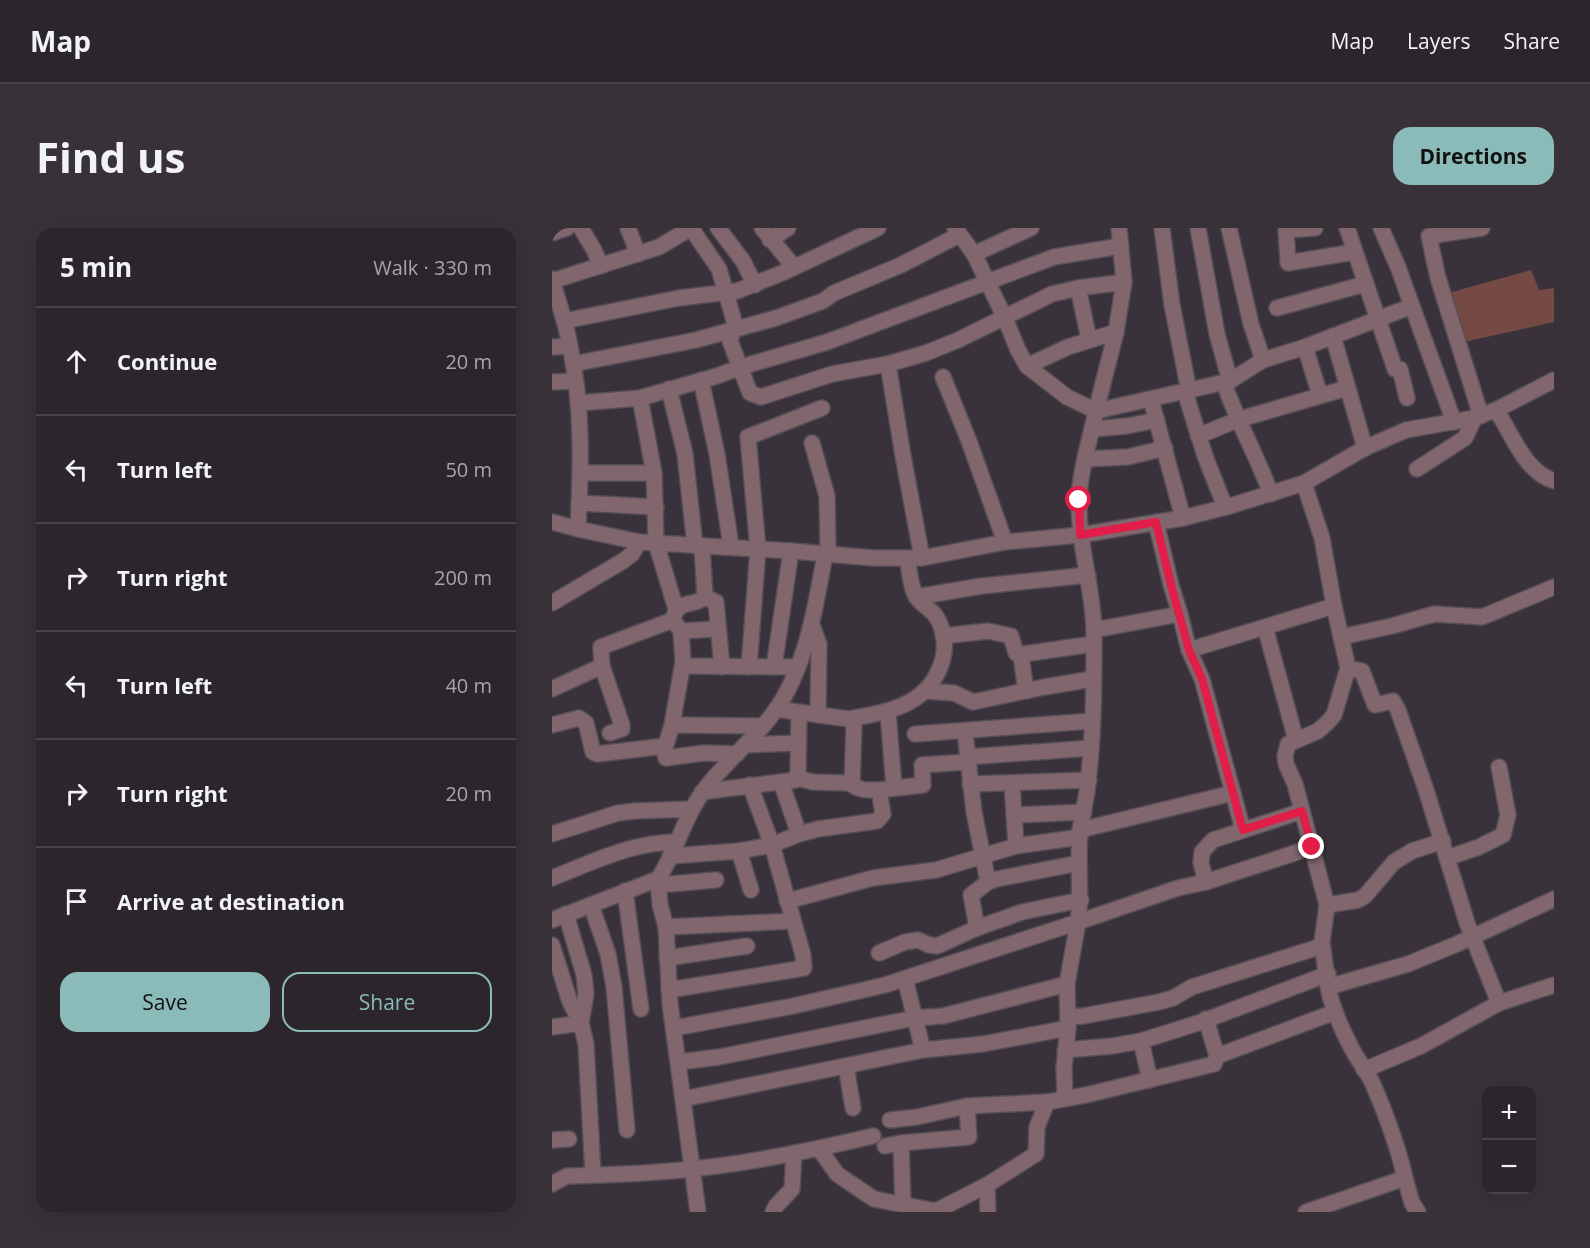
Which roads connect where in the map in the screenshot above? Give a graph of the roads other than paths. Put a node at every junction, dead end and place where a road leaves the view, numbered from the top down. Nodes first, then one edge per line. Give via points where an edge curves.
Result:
1 (567, 228) edge
2 (581, 228) edge
3 (628, 228) edge
4 (691, 228) edge
5 (718, 228) edge
6 (788, 228) edge
7 (879, 228) edge
8 (1031, 228) edge
9 (1119, 228) edge
10 (1162, 228) edge
11 (1198, 228) edge
12 (1229, 228) edge
13 (1315, 228) edge
14 (1347, 228) edge
15 (1381, 228) edge
16 (1482, 228) edge
17 (1286, 229) edge
18 (957, 232) edge
19 (1429, 232) edge
20 (552, 233) edge
21 (766, 234) edge
22 (1120, 246) junction
23 (1354, 252) junction
24 (638, 254) junction
25 (974, 254) junction
26 (601, 266) junction
27 (794, 267) junction
28 (552, 280) edge
29 (987, 282) junction
30 (1124, 282) junction
31 (1365, 284) junction
32 (755, 285) junction
33 (1078, 288) junction
34 (726, 292) junction
35 (1412, 306) junction
36 (1277, 308) dead end
37 (1004, 316) junction
38 (1377, 319) junction
39 (564, 321) junction
40 (733, 331) junction
41 (1116, 332) junction
42 (1333, 336) junction
43 (1089, 339) junction
44 (570, 346) junction
45 (552, 347) edge
46 (1305, 347) junction
47 (1263, 360) junction
48 (573, 364) junction
49 (888, 364) junction
50 (1027, 366) junction
51 (741, 367) junction
52 (943, 377) dead end
53 (701, 380) junction
54 (1554, 380) edge
55 (575, 381) junction
56 (552, 382) edge
57 (1227, 382) junction
58 (1347, 388) junction
59 (669, 389) junction
60 (1187, 392) junction
61 (1320, 394) junction
62 (640, 398) junction
63 (1407, 398) dead end
64 (1151, 400) junction
65 (579, 403) junction
66 (822, 408) dead end
67 (1496, 410) junction
68 (1096, 411) junction
69 (1478, 416) junction
70 (1157, 420) junction
71 (1237, 420) junction
72 (1454, 422) junction
73 (1093, 429) junction
74 (1198, 436) junction
75 (812, 443) dead end
76 (1165, 448) junction
77 (1365, 448) junction
78 (1085, 459) junction
79 (1417, 470) dead end
80 (581, 473) junction
81 (654, 473) junction
82 (1554, 481) edge
83 (1304, 483) junction
84 (1271, 494) junction
85 (579, 503) junction
86 (656, 507) junction
87 (1225, 507) junction
88 (1183, 518) junction
89 (552, 522) edge
90 (1156, 522) junction
91 (578, 529) junction
92 (1080, 535) junction
93 (639, 542) junction
94 (1005, 542) junction
95 (656, 543) junction
96 (698, 546) junction
97 (731, 546) junction
98 (758, 549) junction
99 (791, 551) junction
100 (825, 554) junction
101 (915, 558) junction
102 (1088, 575) junction
103 (1554, 587) edge
104 (705, 597) junction
105 (916, 597) junction
106 (552, 603) edge
107 (1334, 606) junction
108 (1180, 614) junction
109 (677, 620) junction
110 (812, 625) junction
111 (1265, 627) junction
112 (717, 629) junction
113 (943, 636) junction
114 (1094, 637) junction
115 (1341, 637) junction
116 (1189, 650) junction
117 (1021, 656) junction
118 (683, 662) junction
119 (602, 666) junction
120 (722, 667) junction
121 (749, 667) junction
122 (774, 667) junction
123 (796, 667) junction
124 (1348, 668) junction
125 (1094, 679) junction
126 (552, 689) edge
127 (924, 691) junction
128 (1026, 691) junction
129 (776, 710) junction
130 (888, 712) junction
131 (799, 713) junction
132 (818, 715) junction
133 (849, 719) junction
134 (1092, 721) junction
135 (552, 725) edge
136 (672, 725) junction
137 (763, 726) junction
138 (965, 732) junction
139 (610, 734) dead end
140 (915, 734) dead end
141 (1296, 740) junction
142 (798, 743) junction
143 (665, 746) junction
144 (1091, 748) junction
145 (741, 749) junction
146 (967, 759) junction
147 (1499, 767) dead end
148 (797, 778) junction
149 (1089, 780) junction
150 (782, 782) junction
151 (970, 783) junction
152 (1012, 783) junction
153 (852, 784) junction
154 (750, 785) junction
155 (886, 789) junction
156 (702, 792) junction
157 (1233, 794) junction
158 (692, 809) junction
159 (1302, 811) junction
160 (1084, 812) junction
161 (1014, 815) junction
162 (1243, 830) junction
163 (552, 834) edge
164 (799, 834) junction
165 (1080, 834) junction
166 (1443, 841) junction
167 (772, 845) junction
168 (1016, 846) junction
169 (1312, 847) junction
170 (673, 849) junction
171 (739, 851) junction
172 (981, 855) junction
173 (1447, 858) junction
174 (1079, 863) junction
175 (552, 878) edge
176 (716, 880) dead end
177 (658, 882) junction
178 (988, 882) junction
179 (1206, 882) junction
180 (751, 890) dead end
181 (625, 891) junction
182 (1554, 899) edge
183 (1081, 900) junction
184 (787, 901) junction
185 (591, 905) junction
186 (1327, 905) junction
187 (559, 917) edge
188 (793, 921) junction
189 (1078, 922) junction
190 (666, 927) junction
191 (977, 928) junction
192 (1472, 937) junction
193 (552, 945) edge
194 (747, 946) dead end
195 (1322, 946) junction
196 (879, 953) dead end
197 (667, 958) junction
198 (905, 979) junction
199 (1328, 980) junction
200 (1067, 984) junction
201 (1554, 985) edge
202 (669, 990) junction
203 (1499, 1003) junction
204 (642, 1009) dead end
205 (1335, 1012) junction
206 (915, 1018) junction
207 (1206, 1019) junction
208 (581, 1023) junction
209 (1068, 1023) junction
210 (552, 1027) edge
211 (674, 1028) junction
212 (1141, 1041) junction
213 (923, 1050) junction
214 (1065, 1050) junction
215 (1217, 1056) junction
216 (679, 1062) junction
217 (846, 1066) junction
218 (1364, 1070) junction
219 (1150, 1080) junction
220 (1065, 1098) junction
221 (683, 1099) junction
222 (1047, 1102) junction
223 (967, 1106) junction
224 (853, 1107) dead end
225 (890, 1120) dead end
226 (627, 1130) dead end
227 (873, 1136) dead end
228 (569, 1139) dead end
229 (552, 1140) edge
230 (820, 1150) junction
231 (794, 1153) junction
232 (692, 1169) junction
233 (593, 1175) junction
234 (1405, 1178) junction
235 (552, 1184) edge
236 (987, 1185) junction
237 (903, 1205) junction
238 (698, 1212) edge
239 (773, 1212) edge
240 (988, 1212) edge
241 (1306, 1212) edge
242 (1418, 1212) edge

1 - 20 street
2 - 26 street
3 - 24 street
4 - 24 street
4 - 34 street via 719,268
5 - 32 street via 743,261
6 - 21 street
7 - 27 street
8 - 25 street
9 - 22 street
10 - 60 street
11 - 57 street
12 - 47 street
13 - 17 street
14 - 23 street
15 - 35 street
16 - 19 street
17 - 23 street via 1288,263
18 - 25 street
18 - 40 street via 901,265 823,301
19 - 69 street via 1438,278
21 - 27 street
22 - 29 street via 1054,256
22 - 30 street
23 - 31 street
24 - 26 street
25 - 29 street
26 - 28 street
27 - 32 street
28 - 39 street
29 - 37 street
29 - 51 street via 827,342
30 - 33 street
30 - 41 street
31 - 36 street
31 - 38 street
32 - 34 street
33 - 37 street via 1052,294
33 - 43 street
34 - 39 street
34 - 40 street via 735,324
35 - 38 street
35 - 72 street
37 - 49 street via 958,340
37 - 50 street
38 - 42 street
38 - 63 street via 1395,369 1400,369
39 - 44 street
40 - 48 street
40 - 51 street via 730,341
41 - 43 street
41 - 68 street
42 - 46 street
42 - 58 street
43 - 50 street
44 - 45 street
44 - 48 street
46 - 47 street
46 - 61 street
47 - 57 street
48 - 55 street
49 - 51 street via 832,374 761,397 750,393
49 - 101 street
50 - 68 street via 1067,398
51 - 53 street
52 - 94 street
53 - 59 street
53 - 97 street
54 - 67 street
55 - 56 street
55 - 65 street
57 - 60 street
57 - 71 street
58 - 61 street
58 - 77 street
59 - 62 street
59 - 96 street via 685,454
60 - 64 street
60 - 74 street
61 - 71 street
62 - 65 street
62 - 81 street
64 - 68 street
64 - 70 street
65 - 80 street
66 - 98 street via 748,437
67 - 69 street
67 - 82 street via 1533,468
68 - 73 street
69 - 72 street
69 - 79 street via 1465,438
70 - 73 street
70 - 76 street
71 - 74 street
71 - 84 street
72 - 77 street via 1406,430
73 - 78 street
74 - 87 street
75 - 100 street via 827,496
76 - 78 street via 1118,459
76 - 88 street
77 - 83 street
78 - 92 street via 1079,500
80 - 81 street
80 - 85 street
81 - 86 street
83 - 84 street
83 - 107 street via 1323,538
84 - 87 street
85 - 86 street
85 - 91 street
86 - 95 street
87 - 88 street
88 - 90 street
89 - 91 street
90 - 92 street
90 - 108 street
91 - 93 street
92 - 94 street
92 - 102 street
93 - 95 street
93 - 106 street via 623,561
94 - 101 street
95 - 96 street
95 - 109 street
96 - 97 street
96 - 104 street
97 - 98 street
98 - 99 street
98 - 121 street
99 - 100 street
99 - 122 street
100 - 101 street
100 - 110 street
101 - 105 street
102 - 105 street
102 - 114 street
103 - 115 street via 1482,617 1434,614
104 - 109 street via 686,603
104 - 112 street via 716,602
105 - 113 street via 937,618
107 - 111 street
107 - 115 street
108 - 114 street
108 - 116 street
109 - 112 street
109 - 118 street
109 - 119 street via 601,647
110 - 123 street
110 - 132 street via 819,644
111 - 116 street
111 - 141 street
112 - 120 street
113 - 117 street via 988,632 1011,636 1016,653
113 - 127 street via 941,666
114 - 117 street
114 - 125 street
115 - 124 street
116 - 157 street via 1202,679
117 - 128 street
118 - 120 street via 686,666
118 - 136 street
119 - 126 street
119 - 139 street via 622,725 622,729
120 - 121 street
121 - 122 street
122 - 123 street
123 - 129 street
124 - 141 street via 1334,715 1317,731
124 - 166 street via 1362,671 1375,705 1393,701
125 - 128 street
125 - 134 street
127 - 128 street via 954,693 973,702
127 - 130 street via 919,698
129 - 131 street
129 - 137 street
130 - 133 street
130 - 155 street
131 - 132 street
131 - 142 street
132 - 133 street
133 - 153 street via 854,725
134 - 138 street
134 - 144 street
135 - 143 street via 579,718 585,723 593,752 597,754
136 - 137 street
136 - 143 street
137 - 145 street
138 - 140 street
138 - 146 street
141 - 159 street via 1288,744 1285,756
142 - 145 street
142 - 148 street
143 - 145 street via 666,758
144 - 146 street
144 - 149 street
145 - 156 street
146 - 151 street
146 - 155 street via 922,765 923,784
147 - 173 street via 1508,815 1503,835
148 - 150 street
148 - 153 street
149 - 152 street
149 - 160 street
150 - 154 street
150 - 164 street
151 - 152 street
151 - 172 street
152 - 161 street
153 - 155 street via 863,790
154 - 156 street
154 - 167 street
155 - 164 street via 883,814 877,820
156 - 158 street
157 - 162 street
157 - 165 street
158 - 163 street via 618,813
158 - 170 street
159 - 162 street
159 - 169 street
160 - 161 street
160 - 165 street
161 - 168 street
162 - 179 street via 1206,845 1201,863
164 - 167 street
165 - 168 street
165 - 174 street
166 - 173 street
166 - 186 street via 1412,851 1394,862 1358,900
167 - 171 street
167 - 184 street
168 - 172 street
169 - 179 street
169 - 186 street
170 - 171 street
170 - 175 street via 640,845
170 - 177 street
171 - 180 street
172 - 178 street
172 - 184 street via 936,870 873,878
173 - 192 street
174 - 178 street
174 - 183 street
176 - 177 street
177 - 181 street
177 - 190 street
178 - 191 street via 971,896
179 - 189 street
181 - 185 street
181 - 204 street
182 - 192 street
183 - 189 street
183 - 191 street via 1022,912
184 - 188 street
185 - 187 street
185 - 226 street via 608,954 614,987
186 - 195 street
187 - 208 street via 585,985
188 - 190 street
188 - 202 street via 804,968
189 - 198 street
189 - 200 street
190 - 197 street
191 - 196 street via 937,945 918,940
192 - 199 street via 1408,964
192 - 203 street
193 - 208 street
194 - 197 street
195 - 199 street
195 - 209 street via 1192,987 1173,998
197 - 202 street
198 - 206 street
198 - 211 street via 834,998
199 - 205 street
199 - 207 street
200 - 206 street via 943,1016
200 - 209 street
201 - 203 street
202 - 211 street
203 - 218 street via 1421,1046
205 - 215 street
205 - 218 street
206 - 213 street
206 - 216 street
207 - 212 street
207 - 215 street
208 - 210 street
208 - 233 street via 586,1044
209 - 213 street via 983,1044
209 - 214 street
211 - 216 street
212 - 214 street
212 - 219 street
213 - 217 street
214 - 220 street
215 - 219 street via 1214,1064
216 - 221 street
217 - 221 street
217 - 224 street
218 - 234 street via 1399,1153
219 - 220 street
220 - 222 street
221 - 232 street
222 - 223 street
222 - 236 street via 1037,1127 1036,1154
223 - 225 street
223 - 237 street via 969,1137 893,1145
227 - 230 street
228 - 229 street
230 - 231 street
230 - 237 street via 837,1174 865,1194
231 - 232 street
231 - 239 street via 792,1189
232 - 233 street
232 - 238 street
233 - 235 street via 567,1176
234 - 241 street
234 - 242 street
236 - 237 street via 941,1210
236 - 240 street

